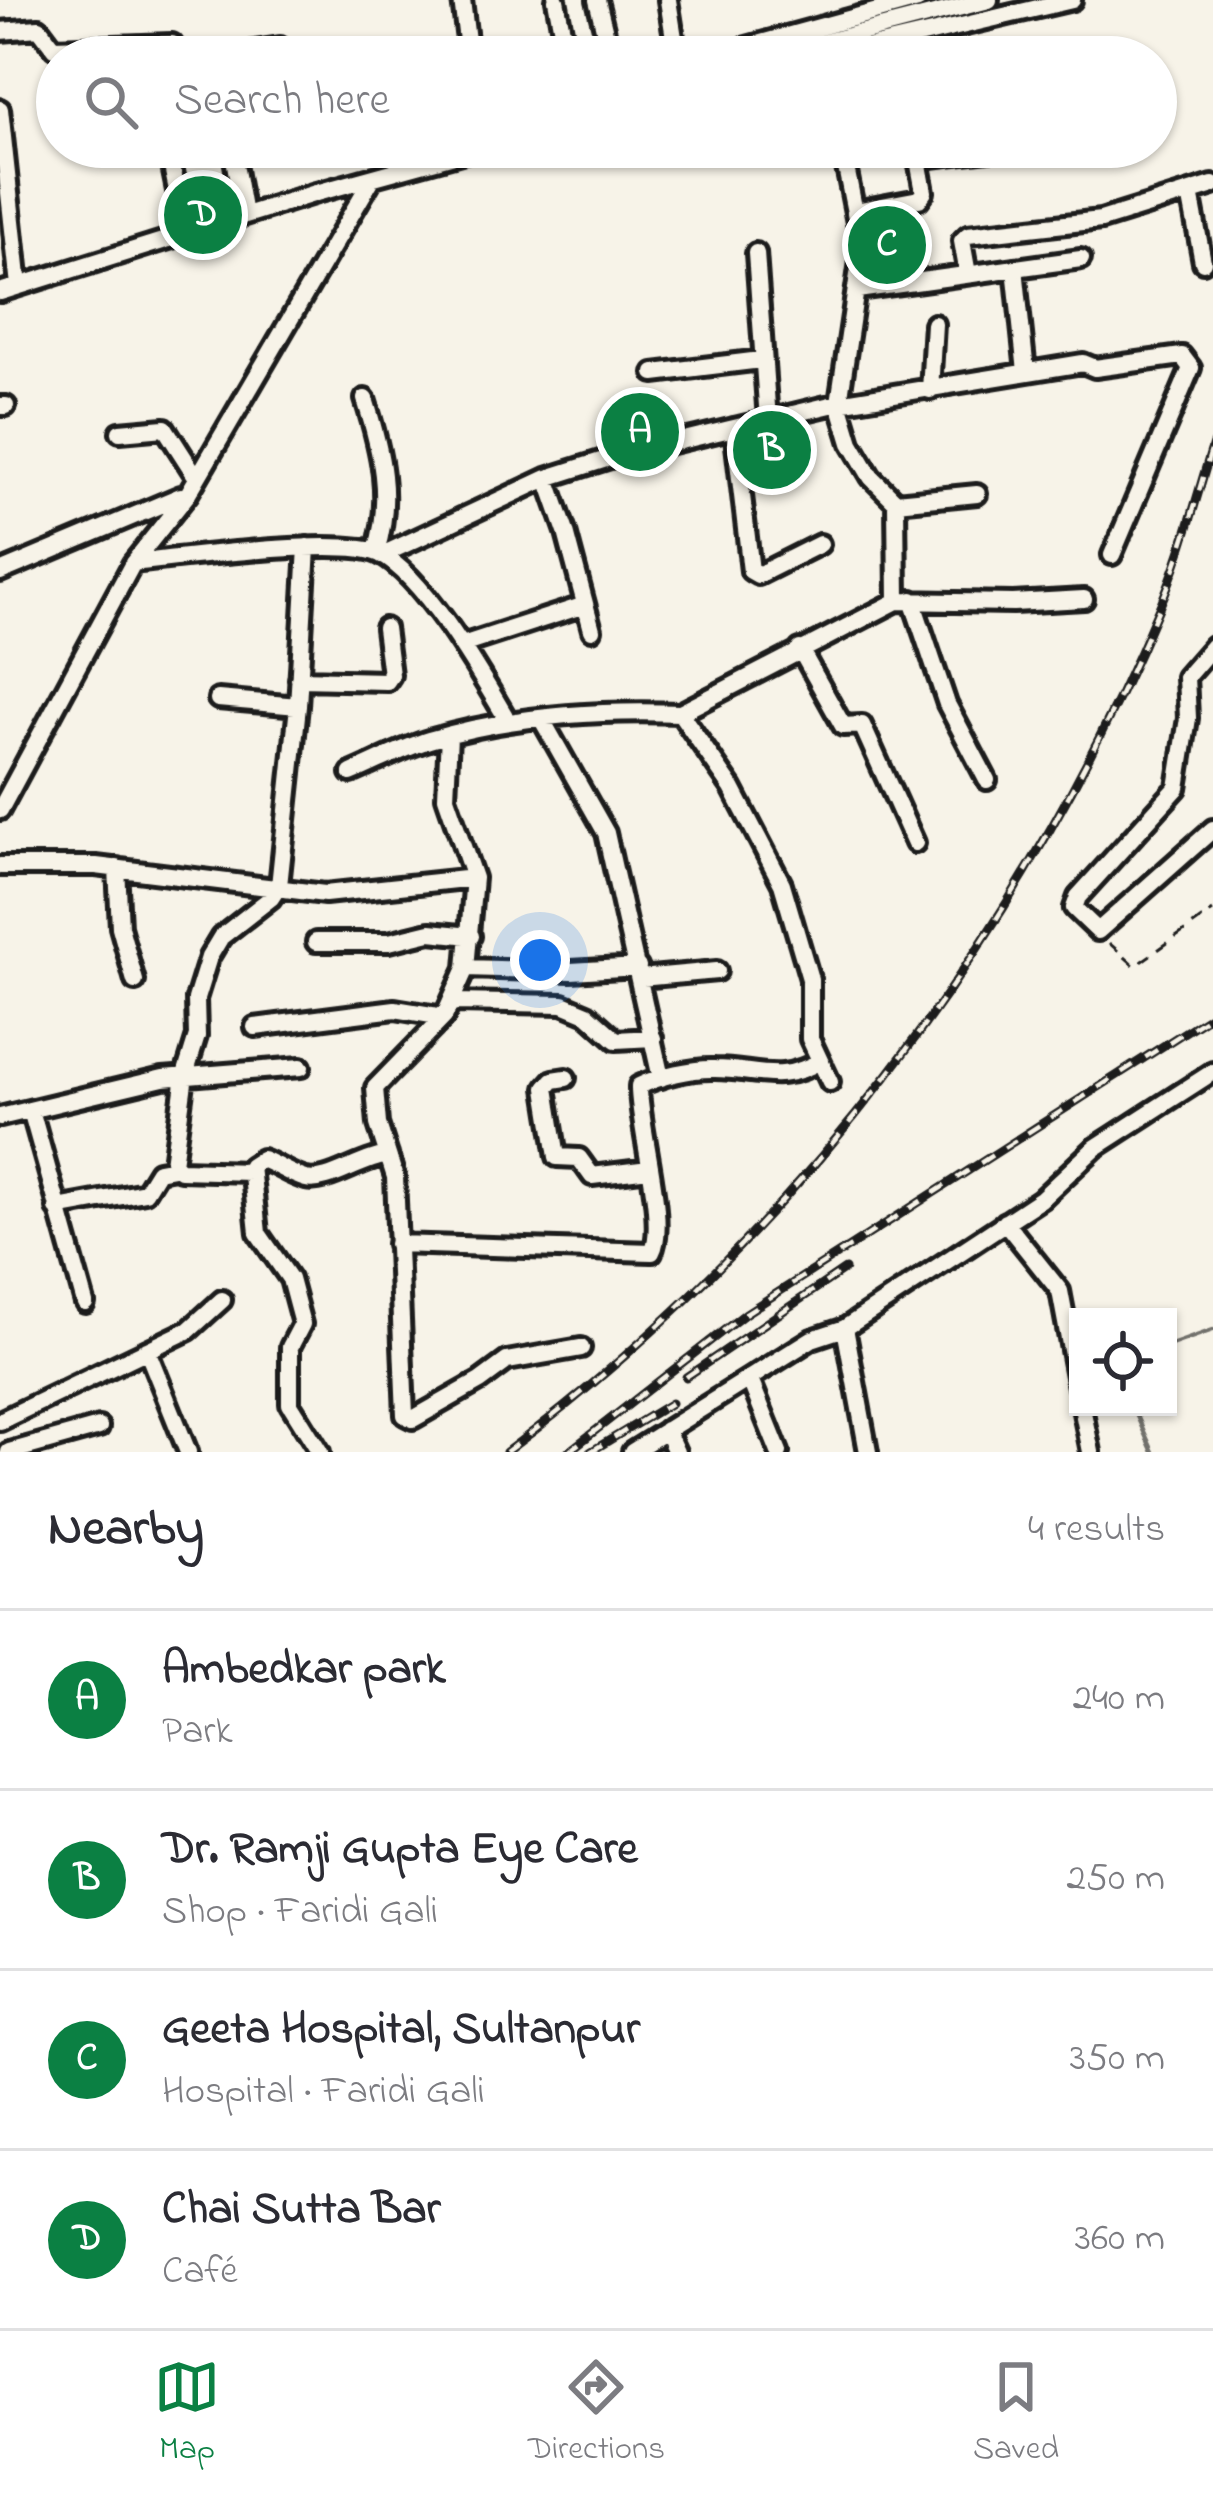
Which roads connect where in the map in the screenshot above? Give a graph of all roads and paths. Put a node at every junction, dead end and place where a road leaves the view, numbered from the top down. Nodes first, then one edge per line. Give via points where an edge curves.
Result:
1 (462, 0) edge
2 (556, 0) edge
3 (597, 0) edge
4 (668, 0) edge
5 (918, 0) edge
6 (989, 0) edge
7 (1072, 0) edge
8 (856, 7) edge
9 (0, 31) edge
10 (46, 36) edge
11 (466, 36) edge
12 (563, 36) edge
13 (606, 36) edge
14 (674, 36) edge
15 (771, 36) edge
16 (849, 36) edge
17 (919, 36) edge
18 (0, 109) edge
19 (172, 168) edge
20 (236, 168) edge
21 (410, 168) edge
22 (846, 168) edge
23 (920, 168) edge
24 (372, 179) junction
25 (1213, 185) edge
26 (1190, 193) junction
27 (855, 211) junction
28 (244, 215) junction
29 (185, 233) junction
30 (756, 253) dead end
31 (1082, 259) dead end
32 (1203, 262) dead end
33 (1015, 268) junction
34 (968, 274) junction
35 (19, 286) junction
36 (856, 290) junction
37 (0, 292) edge
38 (934, 324) dead end
39 (761, 360) junction
40 (1026, 372) junction
41 (654, 373) dead end
42 (931, 391) junction
43 (365, 399) dead end
44 (839, 403) junction
45 (768, 420) junction
46 (734, 428) junction
47 (120, 432) dead end
48 (547, 478) junction
49 (192, 486) junction
50 (977, 494) dead end
51 (896, 502) junction
52 (820, 544) dead end
53 (307, 547) junction
54 (379, 553) junction
55 (1112, 555) dead end
56 (133, 562) junction
57 (0, 572) edge
58 (1084, 599) dead end
59 (905, 601) junction
60 (586, 605) junction
61 (385, 628) dead end
62 (592, 630) dead end
63 (462, 645) junction
64 (1213, 646) edge
65 (800, 649) junction
66 (299, 679) junction
67 (218, 699) dead end
68 (298, 706) junction
69 (680, 713) junction
70 (541, 718) junction
71 (508, 721) junction
72 (449, 735) junction
73 (351, 773) dead end
74 (987, 781) dead end
75 (0, 810) edge
76 (1213, 829) edge
77 (915, 843) dead end
78 (0, 866) edge
79 (117, 868) junction
80 (474, 878) junction
81 (279, 886) junction
82 (1213, 911) edge
83 (1098, 932) junction
84 (471, 936) junction
85 (316, 942) dead end
86 (466, 968) junction
87 (717, 971) dead end
88 (639, 973) junction
89 (135, 981) dead end
90 (448, 1010) junction
91 (255, 1027) dead end
92 (653, 1038) junction
93 (820, 1061) junction
94 (301, 1067) dead end
95 (1213, 1072) edge
96 (185, 1075) junction
97 (566, 1078) dead end
98 (661, 1078) junction
99 (830, 1082) dead end
100 (31, 1110) junction
101 (0, 1118) edge
102 (388, 1155) junction
103 (175, 1168) junction
104 (649, 1169) junction
105 (250, 1172) junction
106 (57, 1208) junction
107 (1005, 1222) junction
108 (397, 1244) junction
109 (222, 1300) dead end
110 (85, 1303) dead end
111 (844, 1328) junction
112 (1069, 1339) edge
113 (581, 1348) dead end
114 (148, 1351) junction
115 (750, 1380) junction
116 (1084, 1416) edge
117 (0, 1421) edge
118 (99, 1427) dead end
119 (666, 1430) junction
120 (9, 1452) edge
121 (188, 1452) edge
122 (320, 1452) edge
123 (632, 1452) edge
124 (676, 1452) edge
125 (779, 1452) edge
126 (868, 1452) edge
127 (1091, 1452) edge

1 - 11 street
2 - 12 street
3 - 13 street
4 - 14 street
5 - 8 street
6 - 16 street
7 - 17 street
8 - 15 street
9 - 10 street via 40,28
18 - 35 street
19 - 29 street
20 - 28 street
21 - 24 street
22 - 27 street
23 - 27 street via 920,199
24 - 28 street
24 - 49 street
25 - 26 street
26 - 32 street
26 - 34 street via 1101,220 968,235
27 - 36 street via 862,248
28 - 29 street
29 - 35 street
30 - 39 street
31 - 33 street
33 - 34 street
33 - 40 street
34 - 36 street
35 - 37 street
36 - 44 street
38 - 42 street
39 - 41 street
39 - 45 street
40 - 42 street
40 - 55 street via 1182,356 1190,362
42 - 44 street
43 - 54 street via 384,468
44 - 45 street
44 - 51 street via 851,443
45 - 46 street
46 - 48 street
46 - 52 street via 751,571
47 - 49 street via 165,428
48 - 54 street
48 - 60 street
49 - 56 street
49 - 57 street
50 - 51 street
51 - 59 street
53 - 54 street
53 - 56 street
53 - 66 street
54 - 63 street
56 - 75 street
58 - 59 street
59 - 65 street
59 - 74 street
60 - 62 street
60 - 63 street
61 - 66 street via 387,681
63 - 71 street
64 - 83 street via 1186,677 1189,718 1177,788 1075,902
65 - 69 street
65 - 77 street via 844,726 862,725
66 - 68 street
67 - 68 street
68 - 81 street
69 - 70 street
69 - 93 street via 732,788 782,884 810,979 810,1040
70 - 71 street
70 - 88 street via 606,833
71 - 72 street
72 - 73 street
72 - 80 street via 446,797
76 - 83 street
78 - 79 street
79 - 81 street
79 - 89 street via 120,927
80 - 81 street via 325,894
80 - 84 street
81 - 96 street via 214,945
82 - 83 path via 1135,966
84 - 85 street
84 - 86 street
86 - 88 street
86 - 90 street
87 - 88 street
88 - 92 street
90 - 91 street
90 - 92 street via 563,1004 612,1039
90 - 102 street via 375,1088
92 - 98 street
93 - 98 street via 769,1076 712,1069
93 - 99 street
94 - 96 street
95 - 107 street via 1095,1148
96 - 100 street
96 - 103 street
97 - 104 street via 546,1088 557,1157 579,1158 592,1176
98 - 104 street via 638,1089
100 - 101 street
100 - 106 street
102 - 105 street via 325,1179 262,1159
102 - 108 street
103 - 105 street
103 - 106 street via 158,1171 145,1192
104 - 108 street via 652,1252
105 - 122 street via 258,1233 290,1279 302,1324 290,1347 290,1404
106 - 110 street
107 - 111 street
107 - 112 street via 1060,1291
108 - 113 street via 409,1419 507,1361
109 - 114 street
111 - 115 street
111 - 126 street
114 - 117 street
114 - 121 street
115 - 119 street
115 - 125 street
116 - 127 street
118 - 120 street
119 - 123 street
119 - 124 street

